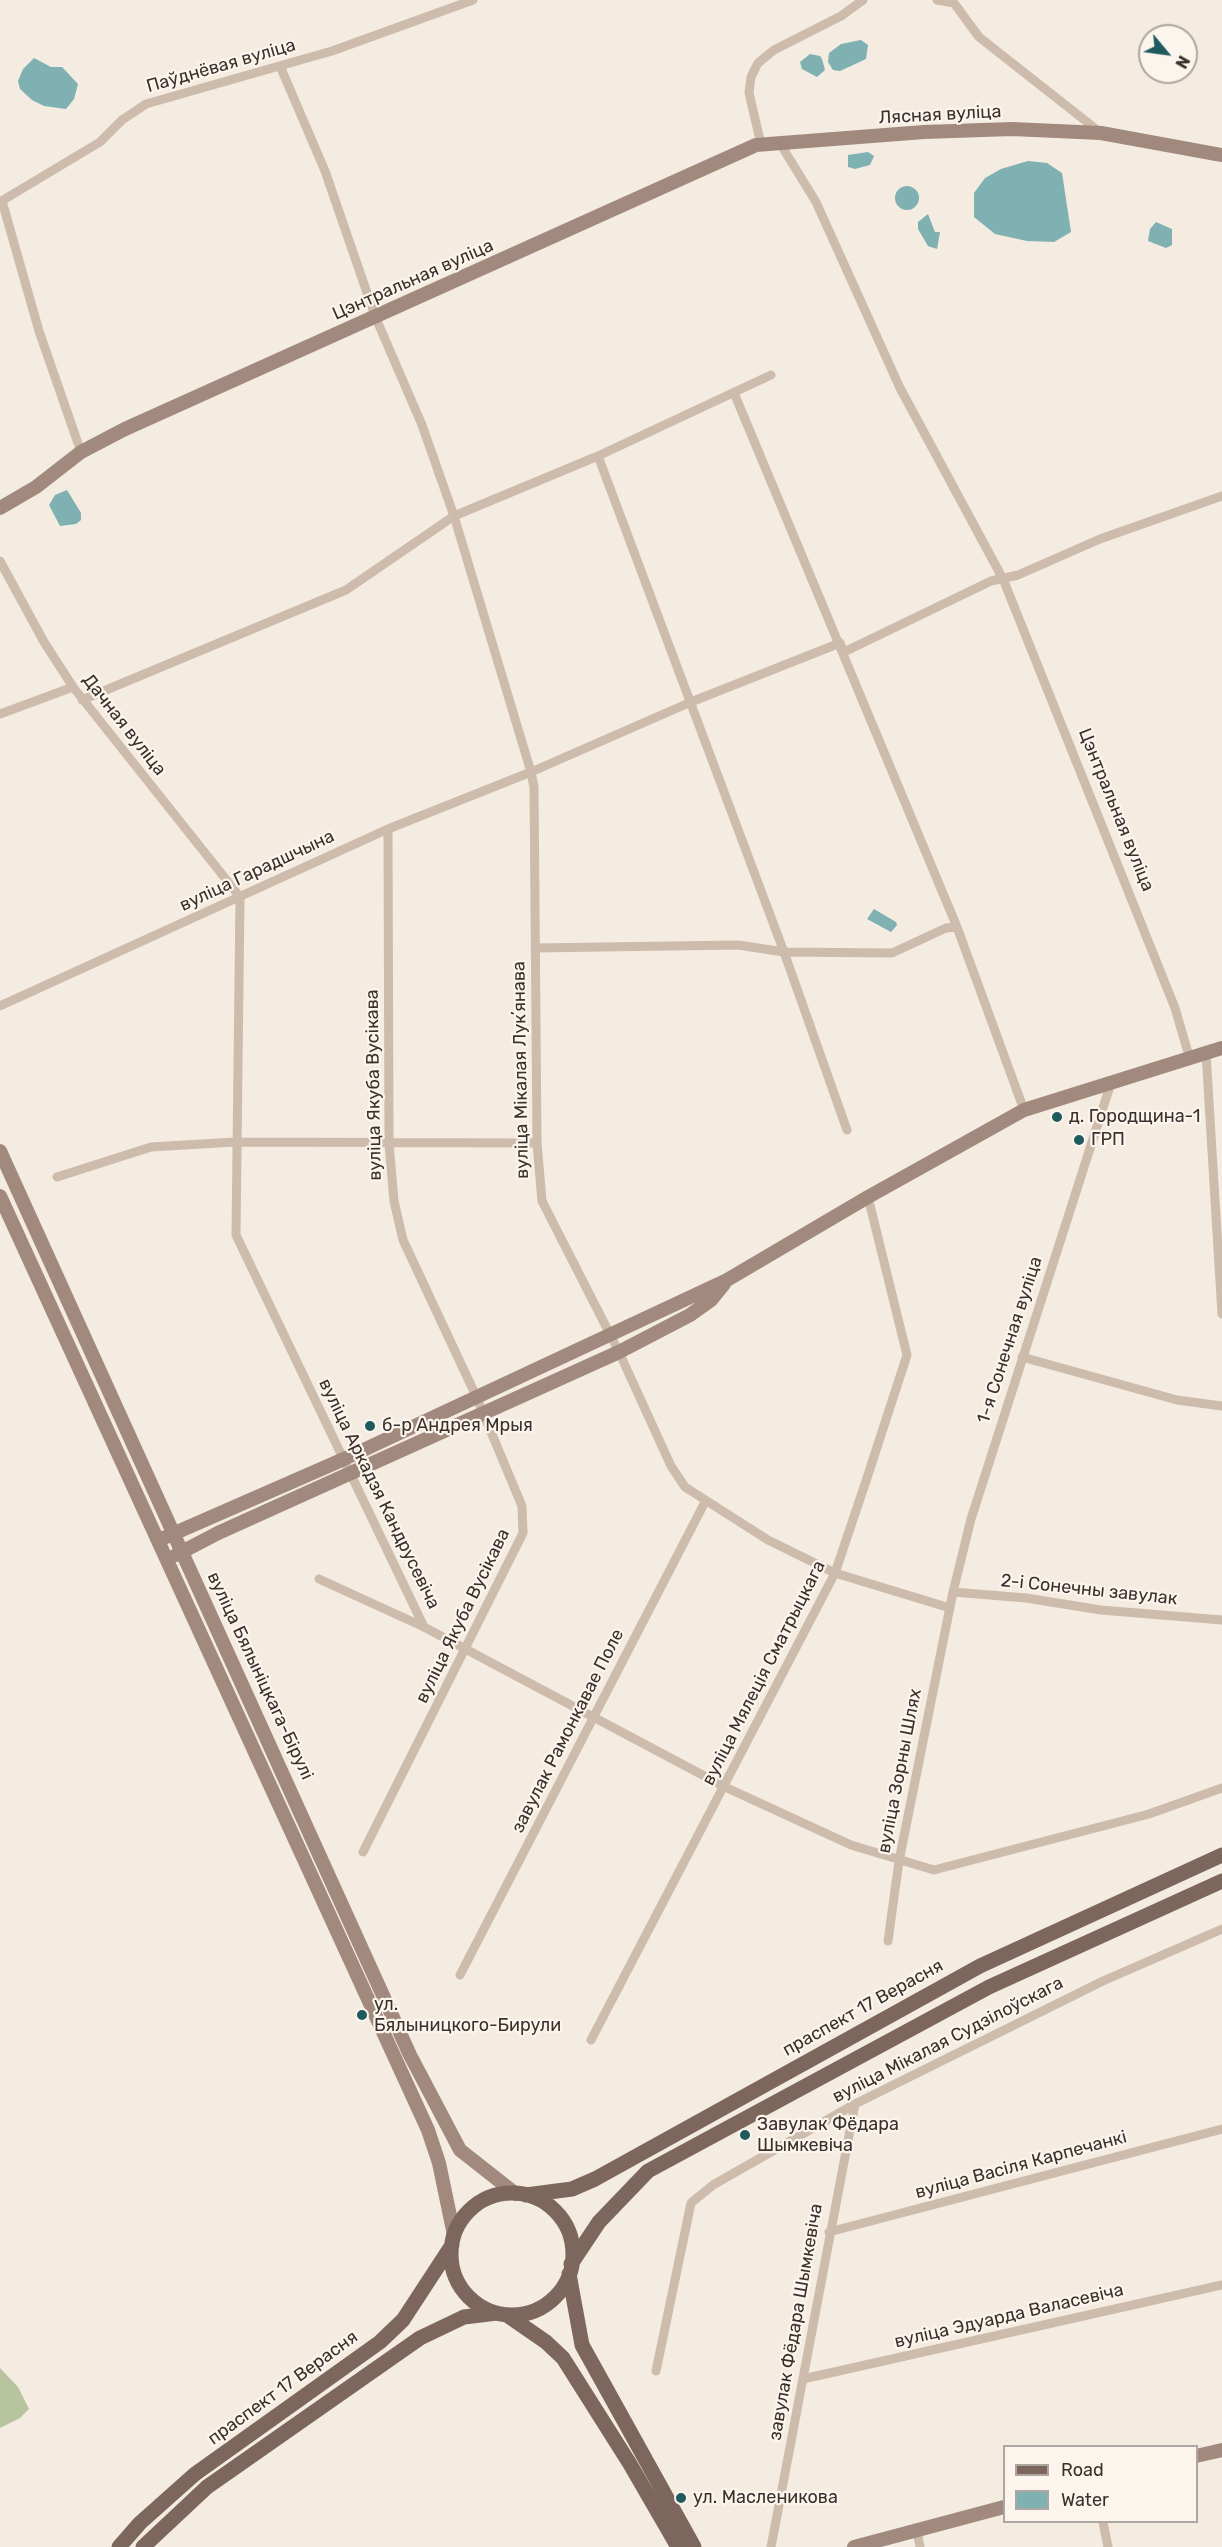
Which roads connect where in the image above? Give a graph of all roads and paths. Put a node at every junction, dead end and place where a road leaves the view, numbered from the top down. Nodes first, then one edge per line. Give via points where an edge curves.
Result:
1 (472, 0) edge
2 (861, 0) edge
3 (937, 0) edge
4 (958, 1) edge
5 (280, 66) junction
6 (1101, 134) junction
7 (761, 144) junction
8 (781, 145) junction
9 (1222, 155) edge
10 (1, 202) edge
11 (375, 316) junction
12 (771, 375) dead end
13 (734, 393) junction
14 (81, 452) junction
15 (598, 456) junction
16 (1222, 496) edge
17 (0, 508) edge
18 (454, 516) junction
19 (0, 561) edge
20 (1003, 579) junction
21 (842, 648) junction
22 (73, 687) junction
23 (82, 700) junction
24 (691, 702) junction
25 (0, 714) edge
26 (531, 772) junction
27 (388, 829) junction
28 (240, 897) junction
29 (957, 927) junction
30 (535, 948) junction
31 (784, 952) junction
32 (0, 1006) edge
33 (1222, 1048) edge
34 (1206, 1053) junction
35 (1190, 1056) junction
36 (1111, 1083) junction
37 (1024, 1110) junction
38 (847, 1130) dead end
39 (235, 1142) junction
40 (389, 1143) junction
41 (537, 1143) junction
42 (0, 1151) edge
43 (57, 1177) dead end
44 (0, 1196) edge
45 (868, 1197) junction
46 (727, 1280) junction
47 (1222, 1314) edge
48 (611, 1336) junction
49 (619, 1352) junction
50 (1022, 1357) junction
51 (476, 1396) junction
52 (1222, 1406) edge
53 (483, 1412) junction
54 (344, 1459) junction
55 (351, 1473) junction
56 (705, 1502) junction
57 (174, 1534) junction
58 (159, 1540) junction
59 (182, 1552) junction
60 (167, 1559) junction
61 (835, 1574) junction
62 (319, 1579) dead end
63 (953, 1592) junction
64 (950, 1608) junction
65 (1222, 1620) edge
66 (424, 1626) junction
67 (467, 1649) junction
68 (595, 1717) junction
69 (725, 1787) junction
70 (1222, 1788) edge
71 (363, 1852) dead end
72 (1222, 1855) edge
73 (899, 1861) junction
74 (1222, 1881) edge
75 (1222, 1929) edge
76 (888, 1941) dead end
77 (460, 1975) dead end
78 (591, 2040) dead end
79 (855, 2104) junction
80 (1222, 2129) edge
81 (521, 2195) junction
82 (829, 2232) junction
83 (453, 2240) junction
84 (570, 2269) junction
85 (1222, 2285) edge
86 (502, 2314) junction
87 (656, 2371) dead end
88 (803, 2379) junction
89 (1222, 2450) edge
90 (1198, 2456) edge
91 (1003, 2508) edge
92 (1104, 2523) edge
93 (917, 2531) junction
94 (119, 2547) edge
95 (143, 2547) edge
96 (678, 2547) edge
97 (694, 2547) edge
98 (771, 2547) edge
99 (854, 2547) edge
100 (920, 2547) edge
101 (1108, 2547) edge

1 - 5 street, Паўднёвая вуліца
2 - 7 street via 841,16 768,53 758,63 749,93
3 - 4 street
4 - 6 street, Лясная вуліца via 979,37
5 - 10 street, Паўднёвая вуліца via 140,107 100,142
5 - 11 street, вуліца Мікалая Лукʼянава via 325,171
6 - 8 main road, Лясная вуліца via 1012,129
6 - 9 main road, Лясная вуліца
7 - 8 main road, Цэнтральная вуліца
7 - 11 main road, Цэнтральная вуліца
8 - 20 street, Цэнтральная вуліца via 816,202 900,388
10 - 14 street via 39,331
11 - 14 main road, Цэнтральная вуліца
11 - 18 street, вуліца Мікалая Лукʼянава via 422,425
12 - 13 street
13 - 15 street
13 - 21 street
14 - 17 main road, Цэнтральная вуліца via 36,487
15 - 18 street
15 - 24 street
16 - 20 street
18 - 23 street via 346,590
18 - 26 street, вуліца Мікалая Лукʼянава
19 - 22 street, Дачная вуліца
20 - 21 street
20 - 35 street, Цэнтральная вуліца via 1175,1008
21 - 24 street
21 - 29 street
22 - 23 street, Дачная вуліца
22 - 25 street
23 - 28 street, Дачная вуліца
24 - 26 street
24 - 31 street
26 - 27 street, вуліца Гарадшчына
26 - 30 street, вуліца Мікалая Лукʼянава
27 - 28 street, вуліца Гарадшчына
27 - 40 street, вуліца Якуба Вусікава
28 - 32 street, вуліца Гарадшчына
28 - 39 street, вуліца Аркадзя Кандрусевіча
29 - 31 street via 946,928 892,953
29 - 37 street
30 - 31 street via 738,945
30 - 41 street, вуліца Мікалая Лукʼянава
31 - 38 street
33 - 34 main road
34 - 35 main road
34 - 47 street
35 - 36 main road
36 - 37 main road
36 - 50 street, 1-я Сонечная вуліца
37 - 45 main road
39 - 40 street
39 - 43 street via 151,1147
39 - 54 street, вуліца Аркадзя Кандрусевіча via 236,1235
40 - 41 street
40 - 51 street, вуліца Якуба Вусікава via 394,1201 403,1240
41 - 48 street, вуліца Мікалая Лукʼянава via 542,1201
42 - 57 main road, вуліца Бялыніцкага-Бірулі
44 - 58 main road, вуліца Бялыніцкага-Бірулі
45 - 46 main road
45 - 61 street, вуліца Мялеція Сматрыцкага via 907,1355
46 - 48 main road
46 - 49 main road via 711,1300 690,1315
48 - 49 street, вуліца Мікалая Лукʼянава
48 - 51 main road
49 - 53 main road
49 - 56 street, вуліца Мікалая Лукʼянава via 671,1466 685,1487
50 - 52 street via 1177,1400
50 - 63 street, 1-я Сонечная вуліца via 983,1475
51 - 53 street, вуліца Якуба Вусікава
51 - 54 main road
53 - 55 main road
53 - 67 street, вуліца Якуба Вусікава via 522,1506 524,1533
54 - 55 street, вуліца Аркадзя Кандрусевіча
54 - 57 main road
55 - 59 main road
55 - 66 street, вуліца Аркадзя Кандрусевіча
56 - 61 street, вуліца Мікалая Лукʼянава
56 - 68 street, завулак Рамонкавае Поле
57 - 58 main road
57 - 59 main road, вуліца Бялыніцкага-Бірулі
58 - 60 main road, вуліца Бялыніцкага-Бірулі
59 - 60 main road
59 - 81 main road, вуліца Бялыніцкага-Бірулі via 426,2087 460,2150
60 - 83 main road, вуліца Бялыніцкага-Бірулі via 428,2130 439,2163
61 - 64 street, вуліца Мікалая Лукʼянава
61 - 69 street, вуліца Мялеція Сматрыцкага
62 - 66 street
63 - 64 street, 1-я Сонечная вуліца
63 - 65 street, 2-і Сонечны завулак
64 - 73 street, вуліца Зорны Шлях
66 - 67 street, вуліца Аркадзя Кандрусевіча
67 - 68 street, вуліца Аркадзя Кандрусевіча
67 - 71 street, вуліца Якуба Вусікава
68 - 69 street, вуліца Аркадзя Кандрусевіча
68 - 77 street, завулак Рамонкавае Поле
69 - 73 street, вуліца Аркадзя Кандрусевіча via 851,1845
69 - 78 street, вуліца Мялеція Сматрыцкага
70 - 73 street via 1149,1814 934,1870
72 - 81 main road, праспект 17 Верасня via 980,1966 595,2179 572,2189
73 - 76 street, вуліца Зорны Шлях
74 - 84 main road via 989,1987 648,2171 599,2222
75 - 79 street, вуліца Мікалая Судзілоўскага via 1103,1981
79 - 82 street, завулак Фёдара Шымкевіча
79 - 87 street, вуліца Мікалая Судзілоўскага via 713,2185 691,2203
80 - 82 street, вуліца Васіля Карпечанкі
81 - 83 main road via 497,2195 478,2204 464,2217
81 - 84 main road via 553,2210 565,2225 571,2244
82 - 88 street, завулак Фёдара Шымкевіча
83 - 86 main road via 452,2265 464,2292 478,2305
83 - 94 main road, праспект 17 Верасня via 403,2320 380,2342 195,2474
84 - 86 main road via 560,2292 545,2305 526,2313
84 - 97 main road via 582,2345
85 - 88 street, вуліца Эдуарда Валасевіча
86 - 95 main road, праспект 17 Верасня via 464,2317 420,2338 207,2487
86 - 96 main road via 546,2342 563,2358
88 - 98 street, завулак Фёдара Шымкевіча
89 - 90 main road
91 - 93 main road
92 - 101 street
93 - 99 main road
93 - 100 street

